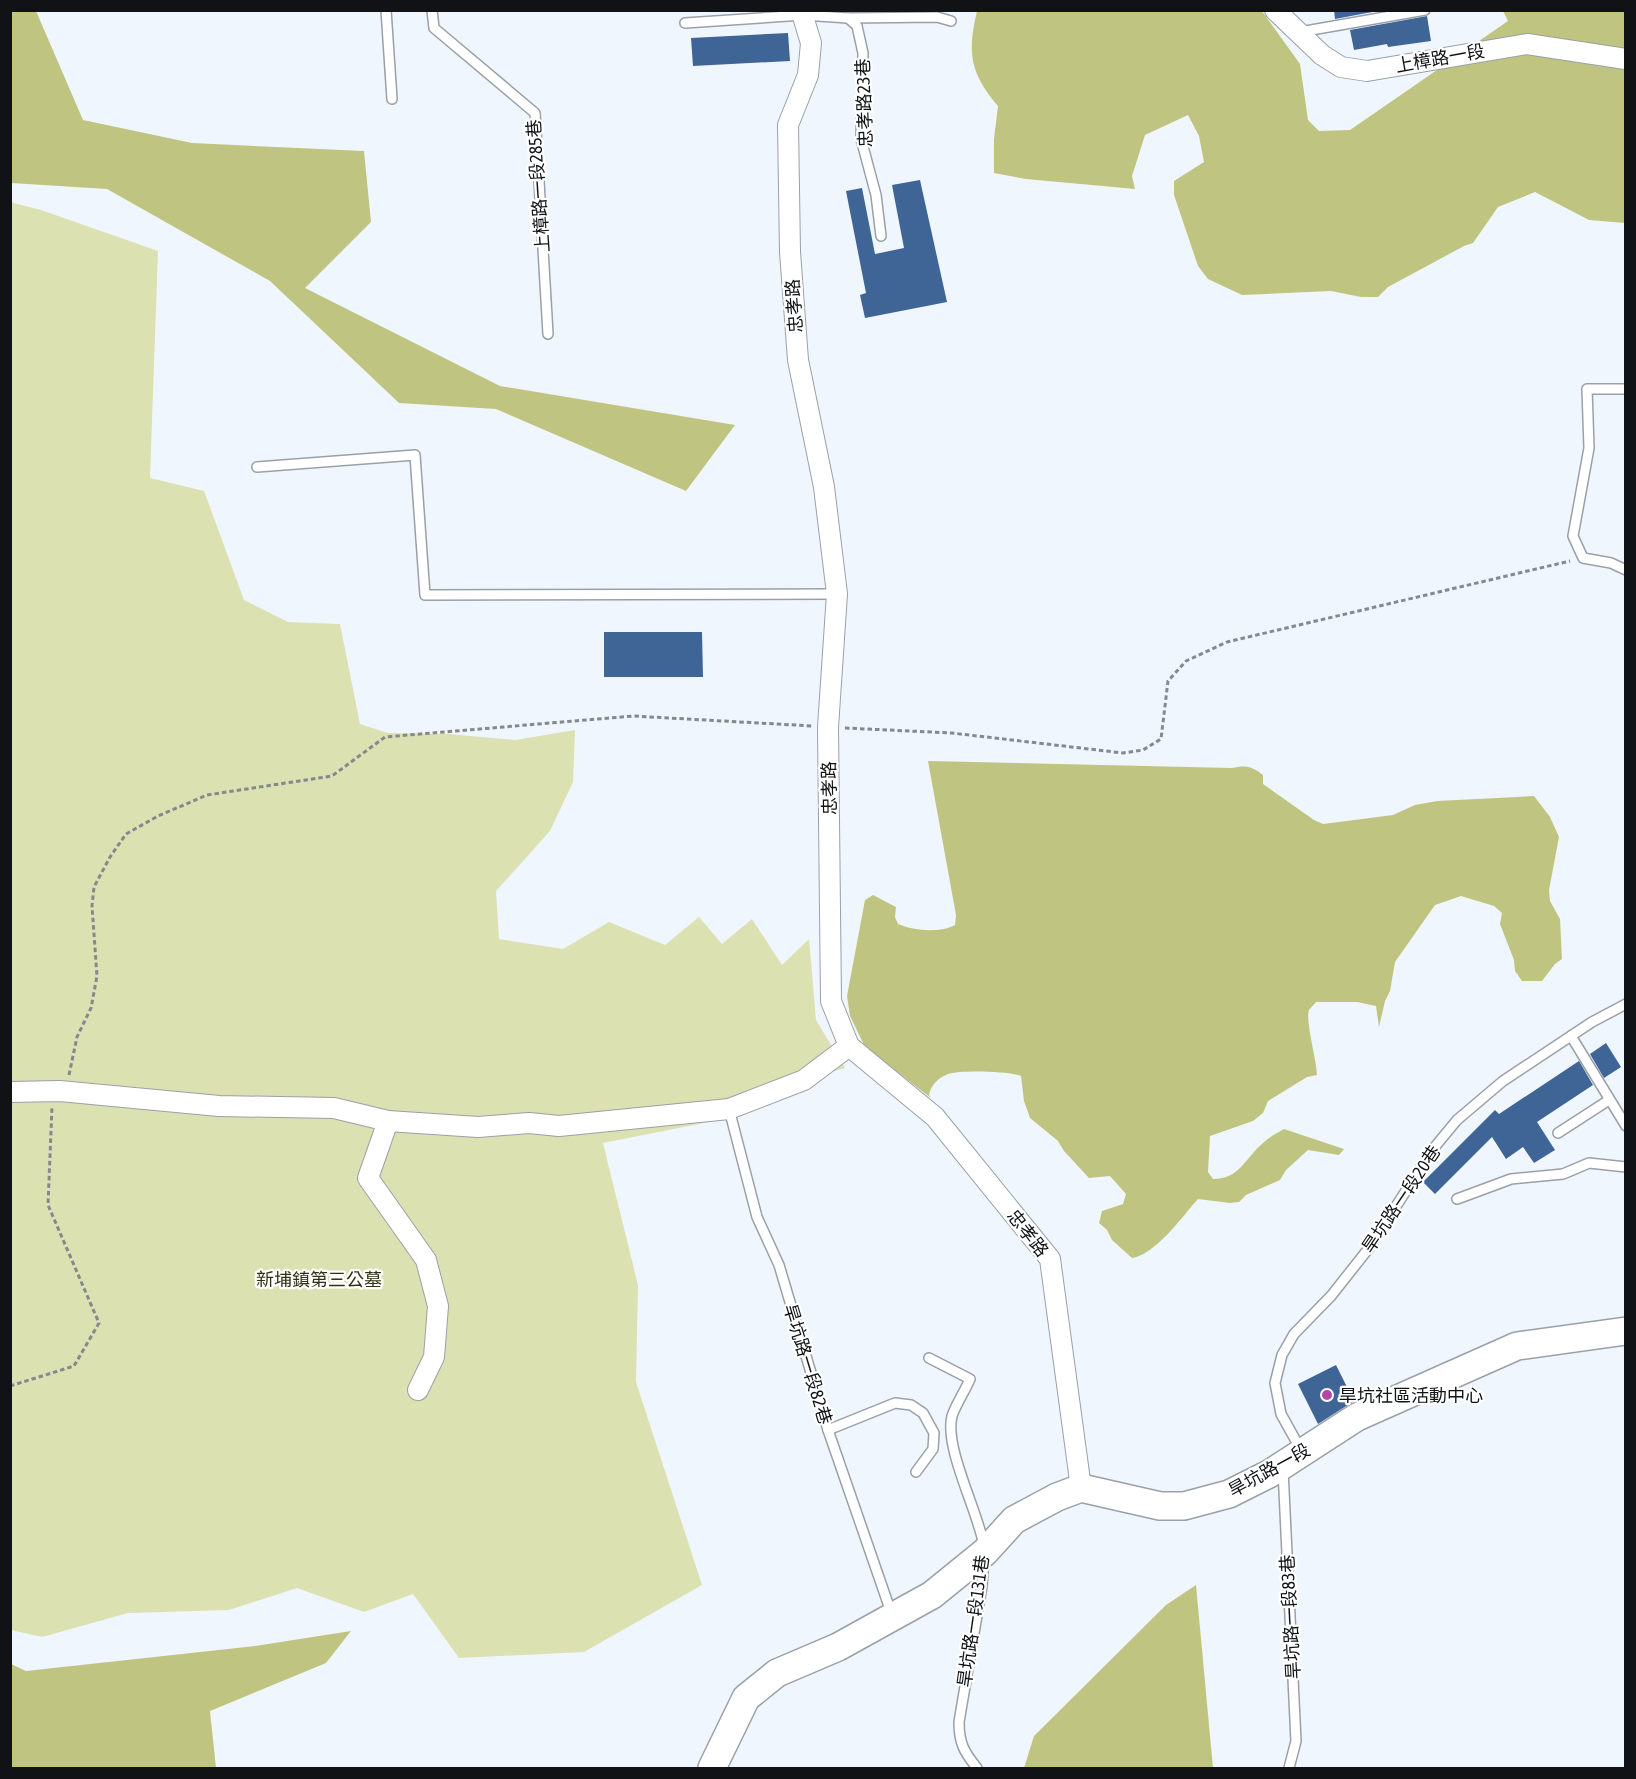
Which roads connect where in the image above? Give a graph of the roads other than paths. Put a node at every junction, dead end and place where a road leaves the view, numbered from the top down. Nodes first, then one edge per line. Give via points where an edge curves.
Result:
1 (386, 10) edge
2 (432, 10) edge
3 (1275, 10) edge
4 (1425, 10) edge
5 (802, 13) edge
6 (848, 18) junction
7 (951, 21) dead end
8 (686, 23) dead end
9 (1297, 32) junction
10 (1626, 59) edge
11 (392, 99) dead end
12 (881, 236) dead end
13 (548, 334) dead end
14 (1626, 389) edge
15 (257, 467) dead end
16 (1626, 570) edge
17 (837, 594) junction
18 (1626, 1005) edge
19 (1571, 1036) junction
20 (849, 1046) junction
21 (10, 1092) edge
22 (1609, 1100) junction
23 (729, 1109) junction
24 (388, 1121) junction
25 (1626, 1126) edge
26 (1558, 1133) dead end
27 (1626, 1167) edge
28 (1456, 1199) dead end
29 (1626, 1331) edge
30 (929, 1358) dead end
31 (417, 1390) dead end
32 (828, 1431) junction
33 (1293, 1458) junction
34 (916, 1472) dead end
35 (1081, 1488) junction
36 (985, 1552) junction
37 (892, 1617) junction
38 (712, 1768) edge
39 (977, 1768) edge
40 (1289, 1768) edge

1 - 11 lane
2 - 13 lane, 上樟路一段285巷 via 434,28 535,113
3 - 9 street, 上樟路一段
4 - 9 lane
5 - 6 lane
5 - 8 lane
5 - 17 street, 忠孝路 via 811,43 808,75 788,124 790,252 798,360 824,487
6 - 7 lane via 937,17
6 - 12 lane, 忠孝路23巷 via 857,26 863,53 861,139 876,195
9 - 10 street, 上樟路一段 via 1341,67 1367,71 1527,44
14 - 16 lane via 1587,389 1588,448 1573,536 1583,558
15 - 17 lane via 415,455 425,595
17 - 20 street, 忠孝路 via 828,728 831,1001
18 - 19 lane, 旱坑路一段20巷
19 - 22 lane
19 - 33 lane, 旱坑路一段20巷 via 1503,1081 1458,1120 1433,1149 1370,1248 1294,1334 1282,1355 1275,1383
20 - 23 street via 804,1080
20 - 35 street, 忠孝路 via 934,1117 1050,1259
21 - 24 street via 60,1091 219,1106 333,1108
22 - 25 lane
22 - 26 lane
23 - 24 street via 559,1126 529,1123 478,1127
23 - 32 lane, 旱坑路一段82巷 via 758,1217 778,1265
24 - 31 street via 368,1178 426,1260 438,1306 434,1357
27 - 28 lane via 1589,1163 1563,1174 1510,1179
29 - 33 street, 旱坑路一段 via 1517,1346 1357,1417
30 - 36 lane, 旱坑路一段131巷 via 970,1379 952,1417 952,1437
32 - 34 lane via 895,1403 911,1405 923,1413 934,1433 933,1449
32 - 37 lane, 旱坑路一段82巷
33 - 35 street, 旱坑路一段 via 1229,1494 1184,1506 1160,1506
33 - 40 lane, 旱坑路一段83巷 via 1296,1741
35 - 36 street via 1014,1520
36 - 37 street via 932,1595
36 - 39 lane, 旱坑路一段131巷 via 959,1722 964,1753
37 - 38 street via 838,1647 777,1672 746,1698

